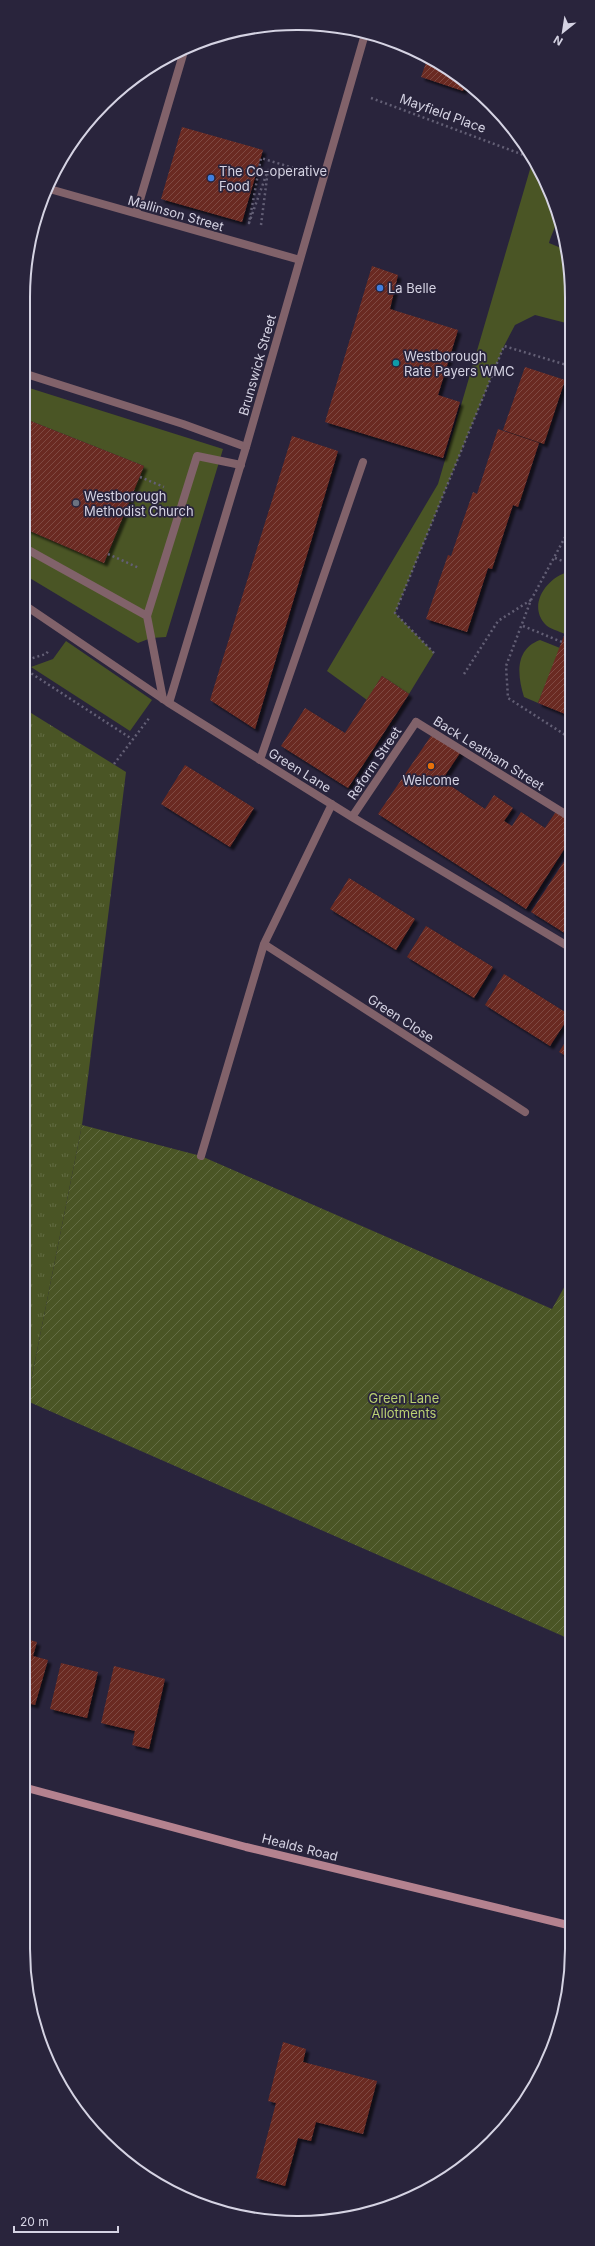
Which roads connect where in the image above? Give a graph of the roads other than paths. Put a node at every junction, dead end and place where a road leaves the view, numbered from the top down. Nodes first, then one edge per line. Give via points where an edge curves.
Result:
1 (364, 38) edge
2 (183, 56) edge
3 (53, 190) edge
4 (136, 213) junction
5 (300, 260) junction
6 (30, 375) edge
7 (246, 447) junction
8 (363, 462) dead end
9 (240, 465) junction
10 (30, 551) edge
11 (30, 609) edge
12 (147, 616) junction
13 (166, 701) junction
14 (416, 722) joint
15 (260, 760) junction
16 (332, 804) junction
17 (565, 814) edge
18 (352, 817) junction
19 (264, 944) junction
20 (565, 944) edge
21 (525, 1112) dead end
22 (201, 1156) dead end
23 (30, 1789) edge
24 (565, 1924) edge

1 - 5 street, Brunswick Street
2 - 4 street
3 - 4 street, Mallinson Street
4 - 5 street, Mallinson Street
5 - 7 street, Brunswick Street
6 - 7 street
7 - 9 street, Brunswick Street
8 - 15 street
9 - 12 street via 197,456
9 - 13 street, Brunswick Street
10 - 12 street
11 - 13 street, Green Lane
12 - 13 street
13 - 15 street, Green Lane
14 - 17 street, Back Leatham Street
14 - 18 street, Reform Street
15 - 16 street, Green Lane
16 - 18 street, Green Lane
16 - 19 street
18 - 20 street, Green Lane
19 - 21 street, Green Close
19 - 22 street
23 - 24 street, Healds Road via 246,1846

